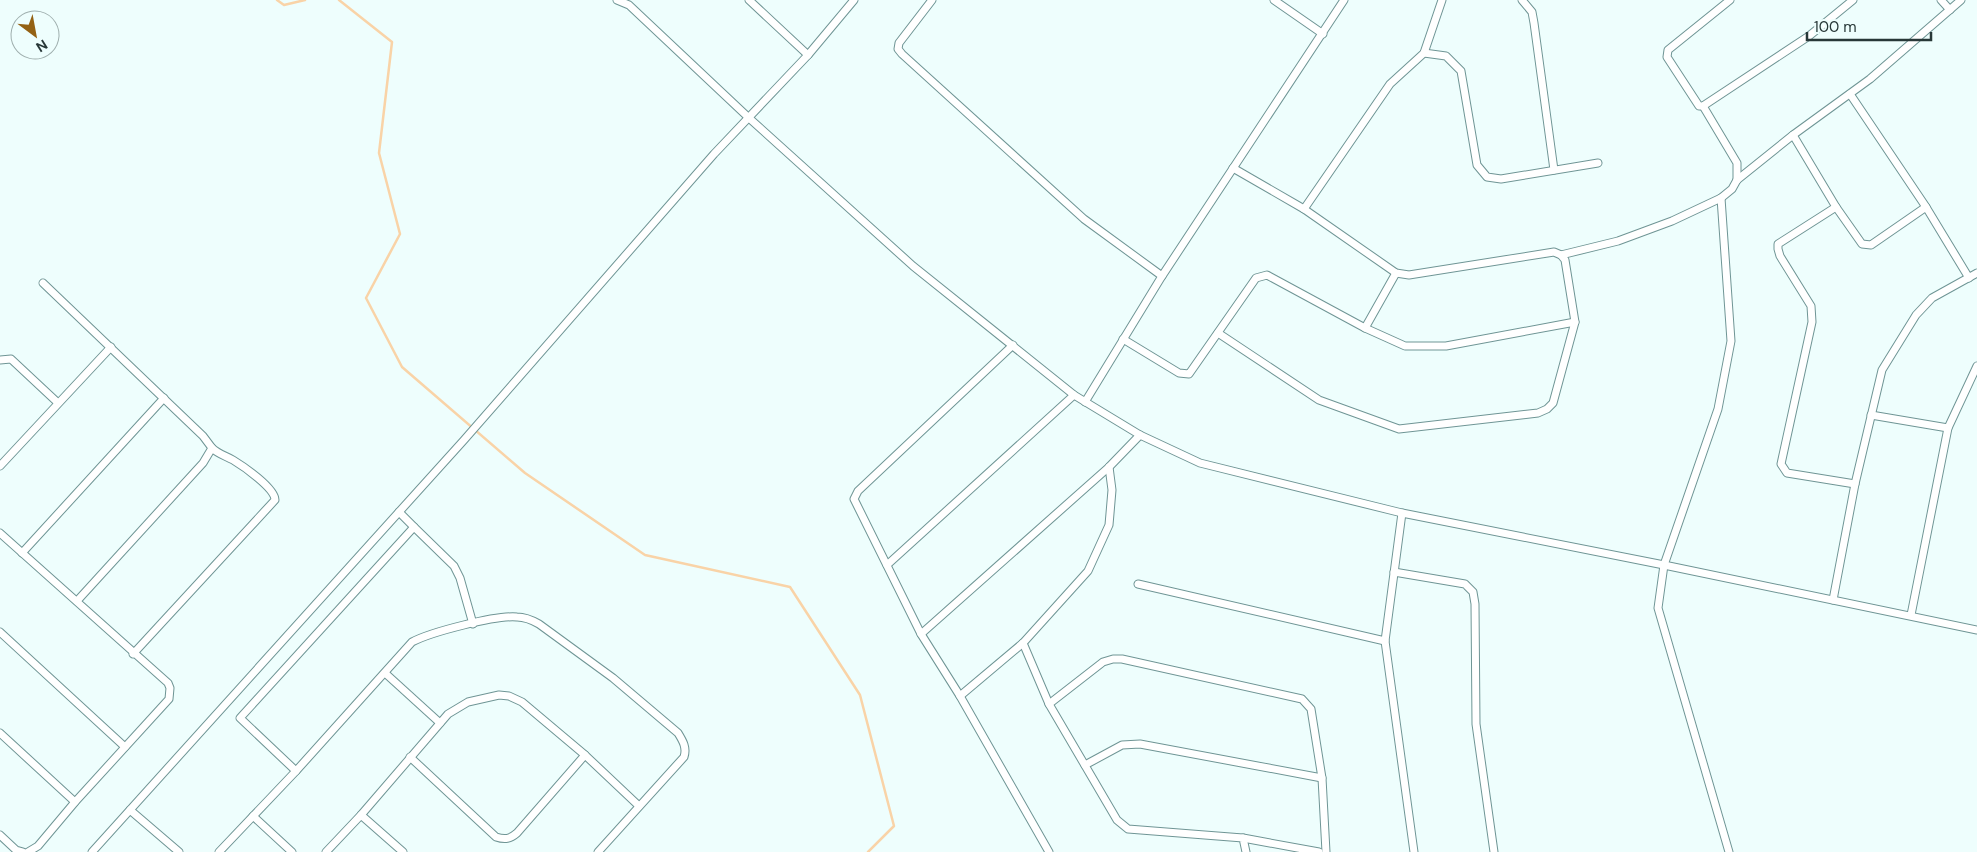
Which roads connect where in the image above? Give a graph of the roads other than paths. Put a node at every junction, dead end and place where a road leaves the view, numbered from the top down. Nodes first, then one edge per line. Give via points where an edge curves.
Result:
1 (617, 0) edge
2 (749, 0) edge
3 (853, 0) edge
4 (932, 0) edge
5 (1274, 0) edge
6 (1344, 0) edge
7 (1442, 0) edge
8 (1522, 0) edge
9 (1730, 0) edge
10 (1852, 0) edge
11 (1941, 0) edge
12 (1961, 0) edge
13 (1950, 10) junction
14 (1322, 34) junction
15 (1424, 53) junction
16 (808, 54) junction
17 (1850, 94) junction
18 (1703, 106) junction
19 (749, 118) junction
20 (1793, 135) junction
21 (1598, 163) dead end
22 (1233, 168) junction
23 (1554, 170) junction
24 (1737, 180) junction
25 (1721, 198) junction
26 (1836, 206) junction
27 (1926, 207) junction
28 (1304, 209) junction
29 (1561, 255) junction
30 (1396, 273) junction
31 (1977, 273) edge
32 (1162, 276) junction
33 (1969, 278) junction
34 (43, 284) dead end
35 (1575, 322) junction
36 (1365, 328) junction
37 (1218, 333) junction
38 (1123, 339) junction
39 (1013, 345) junction
40 (111, 346) junction
41 (0, 360) edge
42 (1977, 366) edge
43 (1074, 395) junction
44 (164, 398) junction
45 (57, 402) junction
46 (1085, 402) junction
47 (1871, 415) junction
48 (1948, 428) junction
49 (1140, 435) junction
50 (212, 448) junction
51 (0, 466) edge
52 (1109, 467) junction
53 (1855, 484) junction
54 (399, 512) junction
55 (1402, 513) junction
56 (414, 527) junction
57 (0, 533) edge
58 (22, 553) junction
59 (887, 565) junction
60 (1664, 565) junction
61 (1394, 572) junction
62 (1138, 584) dead end
63 (1833, 600) junction
64 (77, 602) junction
65 (1911, 615) junction
66 (473, 624) junction
67 (1977, 630) edge
68 (0, 632) edge
69 (921, 634) junction
70 (1385, 640) junction
71 (1023, 643) junction
72 (133, 654) junction
73 (385, 673) junction
74 (960, 696) junction
75 (1049, 704) junction
76 (440, 722) junction
77 (0, 733) edge
78 (125, 747) junction
79 (584, 755) junction
80 (410, 757) junction
81 (1085, 765) junction
82 (296, 771) junction
83 (1322, 778) junction
84 (75, 802) junction
85 (639, 806) junction
86 (130, 810) junction
87 (361, 815) junction
88 (254, 816) junction
89 (0, 835) edge
90 (1243, 838) junction
91 (24, 852) edge
92 (28, 852) edge
93 (92, 852) edge
94 (179, 852) edge
95 (219, 852) edge
96 (292, 852) edge
97 (326, 852) edge
98 (403, 852) edge
99 (598, 852) edge
100 (1049, 852) edge
101 (1246, 852) edge
102 (1319, 852) edge
103 (1326, 852) edge
104 (1414, 852) edge
105 (1494, 852) edge
106 (1730, 852) edge

1 - 19 street via 629,5
2 - 16 street
3 - 16 street
4 - 32 street via 899,43 898,49 902,54 1084,219
5 - 14 street
6 - 14 street
7 - 15 street
8 - 23 street via 1532,12
9 - 18 street via 1668,50 1667,57 1696,105
10 - 18 street via 1809,36
11 - 13 street
12 - 13 street
13 - 17 street
14 - 22 street
15 - 23 street via 1446,56 1461,71 1477,165 1487,177 1502,179
15 - 28 street via 1390,84
16 - 19 street
17 - 20 street
17 - 27 street
18 - 24 street via 1737,163
19 - 39 street via 914,266
19 - 54 street
20 - 24 street
20 - 26 street
21 - 23 street
22 - 28 street
22 - 32 street
24 - 25 street
25 - 29 street via 1641,233
25 - 60 street via 1731,341 1718,409
26 - 27 street via 1866,246
26 - 53 street via 1778,244 1780,256 1813,312 1781,464 1787,474
27 - 33 street
28 - 30 street
29 - 30 street via 1554,252 1409,275
29 - 35 street via 1565,260
30 - 36 street
31 - 33 street
32 - 38 street
33 - 47 street via 1932,298 1916,315 1882,370
34 - 40 street
35 - 36 street via 1446,346 1405,346
35 - 37 street via 1554,403 1547,409 1538,413 1399,429 1319,400
36 - 37 street via 1267,275 1256,278
37 - 38 street via 1189,374 1179,373
38 - 46 street
39 - 43 street
39 - 59 street via 858,491 854,499
40 - 44 street
40 - 45 street
41 - 45 street via 11,360
42 - 48 street
43 - 46 street
43 - 59 street
44 - 50 street
44 - 58 street
45 - 51 street
46 - 49 street
47 - 48 street
47 - 53 street
48 - 65 street
49 - 52 street
49 - 55 street via 1200,463
50 - 64 street
50 - 72 street via 249,471 273,492 275,500
52 - 69 street
52 - 71 street via 1112,490 1109,525 1088,571
53 - 63 street
54 - 56 street
54 - 86 street
55 - 60 street
55 - 61 street
56 - 66 street via 454,566
56 - 82 street via 240,718
57 - 58 street
58 - 64 street
59 - 69 street
60 - 63 street
60 - 106 street via 1658,608
61 - 70 street
61 - 105 street via 1465,584 1473,592 1476,724
62 - 70 street
63 - 65 street
64 - 72 street
65 - 67 street
66 - 73 street via 417,640 401,652
66 - 85 street via 515,616 528,618 613,678 678,733 686,752 684,757
68 - 78 street
69 - 74 street
70 - 104 street
71 - 74 street
71 - 75 street
72 - 78 street via 168,683 171,694
73 - 76 street
73 - 82 street
74 - 100 street
75 - 81 street
75 - 83 street via 1103,662 1113,659 1302,699 1311,710
76 - 79 street via 468,702 499,695 510,696 522,702
76 - 80 street
77 - 84 street
78 - 84 street
79 - 80 street via 517,833 503,840
79 - 85 street
80 - 87 street
81 - 83 street via 1122,745 1134,744
81 - 90 street via 1117,820 1128,829
82 - 88 street
83 - 103 street
84 - 92 street via 38,846
85 - 99 street
86 - 93 street
86 - 94 street
87 - 97 street
87 - 98 street
88 - 95 street
88 - 96 street
89 - 91 street via 16,850
90 - 101 street
90 - 102 street

